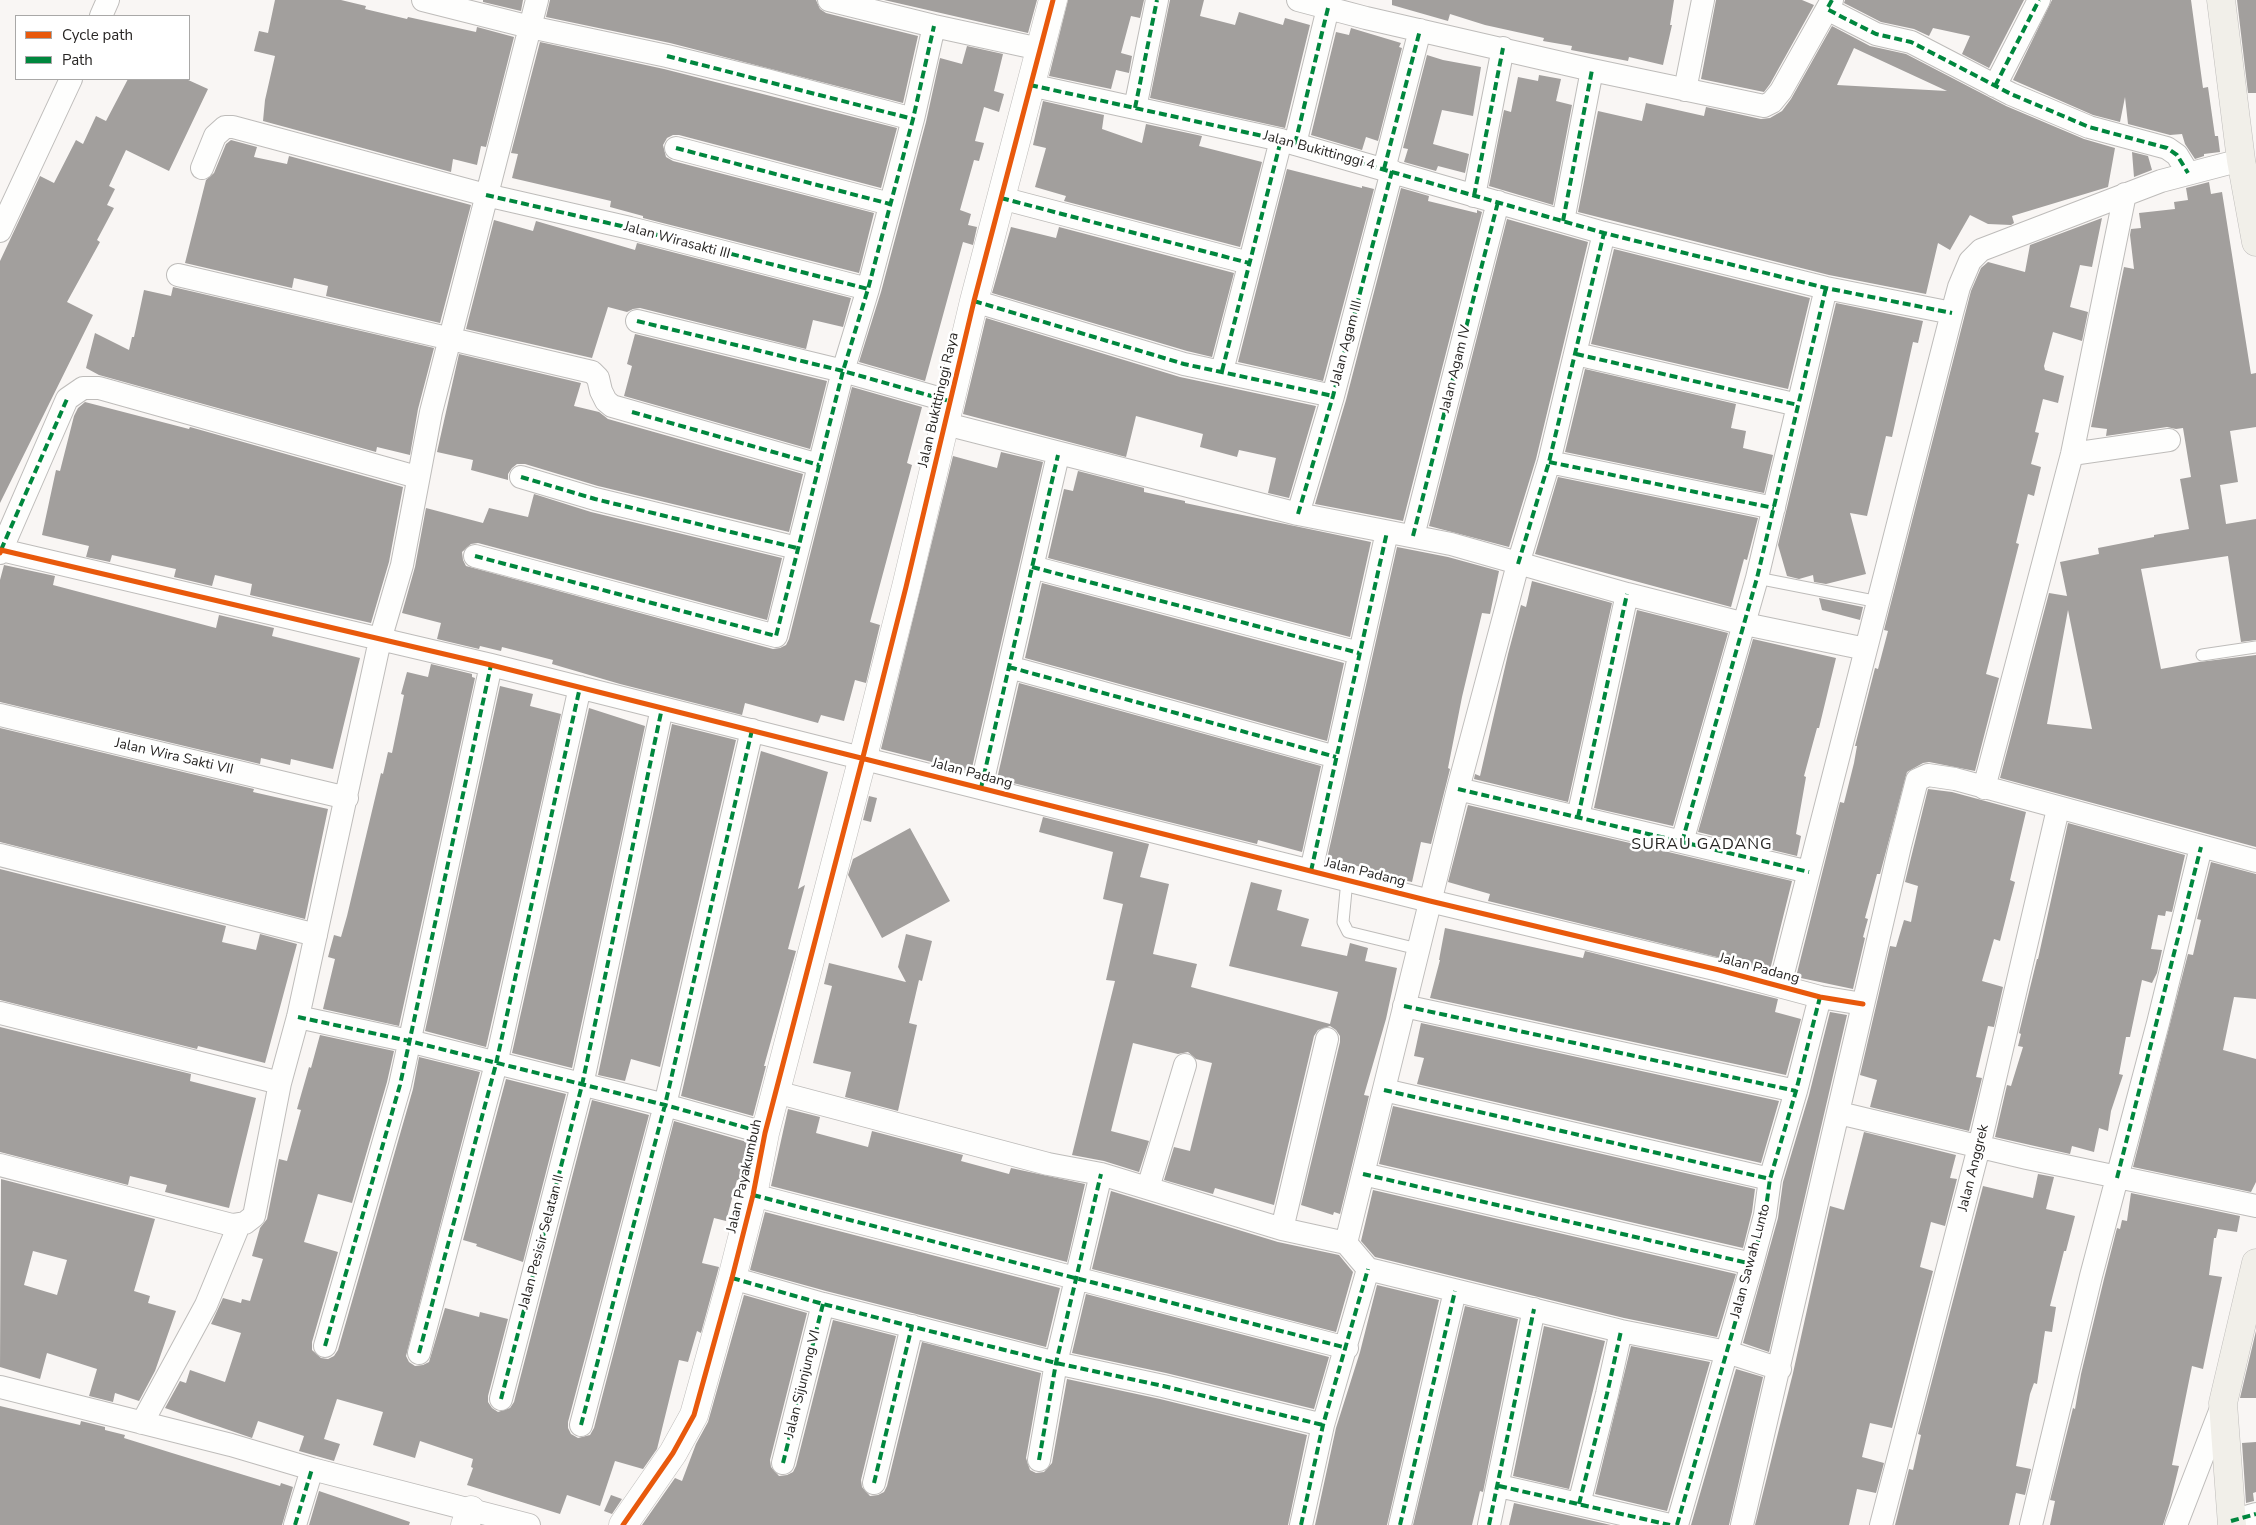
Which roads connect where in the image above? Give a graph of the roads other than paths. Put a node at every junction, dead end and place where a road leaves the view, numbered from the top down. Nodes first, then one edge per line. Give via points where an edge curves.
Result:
1 (108, 0) edge
2 (423, 0) edge
3 (537, 0) edge
4 (829, 0) edge
5 (1052, 0) edge
6 (1157, 0) edge
7 (1298, 0) edge
8 (1704, 0) edge
9 (2039, 0) edge
10 (2221, 0) edge
11 (1830, 4) edge
12 (1328, 8) junction
13 (101, 15) edge
14 (934, 26) junction
15 (530, 27) junction
16 (1420, 30) junction
17 (1503, 48) junction
18 (1040, 49) junction
19 (1592, 70) junction
20 (72, 80) edge
21 (1030, 85) junction
22 (1995, 86) junction
23 (1685, 90) junction
24 (1135, 108) junction
25 (913, 119) junction
26 (1288, 142) junction
27 (2245, 144) edge
28 (676, 148) dead end
29 (202, 168) dead end
30 (1388, 170) junction
31 (2188, 173) junction
32 (2125, 194) junction
33 (486, 195) junction
34 (1474, 196) junction
35 (1001, 198) junction
36 (1498, 202) junction
37 (890, 204) junction
38 (1563, 221) junction
39 (0, 231) edge
40 (1604, 233) junction
41 (2256, 242) edge
42 (1249, 263) junction
43 (178, 276) dead end
44 (1826, 288) junction
45 (868, 289) junction
46 (974, 301) junction
47 (1952, 313) junction
48 (637, 322) dead end
49 (450, 338) junction
50 (1576, 354) junction
51 (842, 371) junction
52 (1222, 371) junction
53 (1333, 396) junction
54 (1798, 405) junction
55 (947, 413) junction
56 (2169, 440) dead end
57 (2072, 454) junction
58 (1058, 455) junction
59 (1549, 462) junction
60 (819, 465) junction
61 (417, 477) junction
62 (522, 477) dead end
63 (1774, 508) junction
64 (1298, 514) junction
65 (1387, 532) junction
66 (1413, 536) junction
67 (797, 548) junction
68 (0, 551) edge
69 (475, 556) dead end
70 (1518, 564) junction
71 (1032, 567) junction
72 (1757, 578) junction
73 (1627, 594) junction
74 (1878, 602) junction
75 (1745, 624) junction
76 (380, 640) junction
77 (2256, 647) edge
78 (1866, 649) junction
79 (1359, 653) junction
80 (2202, 655) dead end
81 (491, 665) junction
82 (1009, 667) junction
83 (580, 687) junction
84 (662, 708) junction
85 (0, 715) edge
86 (752, 730) junction
87 (863, 757) junction
88 (1336, 757) junction
89 (981, 788) junction
90 (1458, 788) junction
91 (1984, 788) junction
92 (347, 798) junction
93 (2058, 809) junction
94 (1578, 817) junction
95 (1682, 842) junction
96 (2201, 847) junction
97 (0, 855) edge
98 (2256, 861) edge
99 (1311, 870) junction
100 (1809, 872) junction
101 (1347, 880) junction
102 (1430, 900) junction
103 (316, 935) junction
104 (1418, 949) junction
105 (1780, 985) junction
106 (1820, 997) junction
107 (1863, 1004) junction
108 (1404, 1006) junction
109 (0, 1013) edge
110 (298, 1017) junction
111 (1327, 1039) dead end
112 (409, 1041) junction
113 (496, 1064) junction
114 (1185, 1065) dead end
115 (280, 1082) junction
116 (582, 1085) junction
117 (1384, 1090) junction
118 (1796, 1091) junction
119 (776, 1092) junction
120 (665, 1106) junction
121 (1839, 1113) junction
122 (765, 1133) junction
123 (1980, 1147) junction
124 (0, 1165) edge
125 (1100, 1174) junction
126 (1363, 1174) junction
127 (1770, 1178) junction
128 (2117, 1178) junction
129 (1148, 1188) junction
130 (753, 1195) junction
131 (2256, 1206) edge
132 (239, 1225) junction
133 (1282, 1229) junction
134 (1346, 1243) junction
135 (2256, 1263) edge
136 (1752, 1264) junction
137 (1368, 1269) junction
138 (732, 1278) junction
139 (1075, 1279) junction
140 (1455, 1291) junction
141 (823, 1304) junction
142 (1534, 1309) junction
143 (912, 1326) junction
144 (1621, 1332) junction
145 (325, 1346) dead end
146 (1347, 1348) junction
147 (1726, 1352) junction
148 (419, 1353) dead end
149 (1056, 1363) junction
150 (1780, 1369) junction
151 (0, 1387) edge
152 (501, 1399) dead end
153 (2223, 1403) junction
154 (142, 1423) junction
155 (581, 1425) dead end
156 (1323, 1425) junction
157 (1039, 1460) dead end
158 (783, 1463) dead end
159 (312, 1469) junction
160 (874, 1483) dead end
161 (1499, 1486) junction
162 (1579, 1504) junction
163 (468, 1517) edge
164 (2240, 1520) edge
165 (295, 1525) edge
166 (529, 1525) edge
167 (623, 1525) edge
168 (1301, 1525) edge
169 (1400, 1525) edge
170 (1489, 1525) edge
171 (1670, 1525) edge
172 (1678, 1525) edge
173 (1742, 1525) edge
174 (1881, 1525) edge
175 (2031, 1525) edge
176 (2176, 1525) edge

1 - 13 street
2 - 15 street
3 - 15 street
4 - 14 street
5 - 18 street, Jalan Bukittinggi Raya
6 - 24 street
7 - 12 street
8 - 23 street
9 - 22 street
10 - 27 main road
11 - 22 street via 1876,34 1911,42
11 - 23 street via 1781,91 1767,105
12 - 16 street
12 - 26 street
14 - 18 street
14 - 25 street
15 - 25 street via 685,60
15 - 33 street
16 - 17 street
16 - 30 street, Jalan Agam III
17 - 19 street
17 - 34 street
18 - 21 street, Jalan Bukittinggi Raya
19 - 23 street
19 - 38 street
20 - 39 street
21 - 24 street, Jalan Bukittinggi 4
21 - 35 street, Jalan Bukittinggi Raya
22 - 31 street via 2089,127 2167,148 2177,155
24 - 26 street, Jalan Bukittinggi 4
25 - 37 street
26 - 30 street, Jalan Bukittinggi 4
26 - 42 street
27 - 31 street
27 - 41 main road
28 - 37 street
29 - 33 street, Jalan Wirasakti III via 215,136 228,126
30 - 34 street, Jalan Bukittinggi 4
30 - 53 street, Jalan Agam III
31 - 32 street
32 - 47 street via 1981,250 1966,268
32 - 57 street
33 - 45 street, Jalan Wirasakti III
33 - 49 street
34 - 36 street, Jalan Bukittinggi 4
35 - 42 street
35 - 46 street, Jalan Bukittinggi Raya
36 - 38 street, Jalan Bukittinggi 4
36 - 66 street, Jalan Agam IV
37 - 45 street
38 - 40 street, Jalan Bukittinggi 4
40 - 44 street, Jalan Bukittinggi 4
40 - 50 street
42 - 52 street
43 - 49 street
44 - 47 street, Jalan Bukittinggi 4
44 - 54 street
45 - 51 street
46 - 52 street via 1184,364
46 - 55 street, Jalan Bukittinggi Raya
47 - 74 street
48 - 51 street
49 - 60 street via 592,372 612,406
49 - 61 street
50 - 54 street
50 - 59 street
51 - 55 street
51 - 60 street
52 - 53 street
53 - 64 street, Jalan Agam III
54 - 63 street
55 - 58 street
55 - 87 street, Jalan Bukittinggi Raya
56 - 57 street
57 - 91 street
58 - 64 street
58 - 71 street
59 - 63 street
59 - 70 street
60 - 67 street
61 - 68 street via 99,388 83,388 67,399
61 - 76 street via 402,566
62 - 67 street via 595,499
63 - 72 street
64 - 65 street
65 - 66 street
65 - 79 street
66 - 70 street
67 - 69 street via 776,636
68 - 76 street, Jalan Padang
70 - 73 street
70 - 90 street
71 - 79 street
71 - 82 street
72 - 74 lane
72 - 75 street
73 - 75 street
73 - 94 street
74 - 78 street
75 - 78 street
75 - 95 street
76 - 81 street, Jalan Padang
76 - 92 street
77 - 80 lane
78 - 100 street
79 - 88 street
81 - 83 street, Jalan Padang
81 - 112 street
82 - 88 street
82 - 89 street
83 - 84 street, Jalan Padang
83 - 113 street
84 - 86 street, Jalan Padang
84 - 116 street, Jalan Pesisir Selatan II
85 - 92 street, Jalan Wira Sakti VII
86 - 87 street, Jalan Padang
86 - 120 street
87 - 89 street, Jalan Padang
87 - 119 street, Jalan Payakumbuh
88 - 99 street
89 - 99 street, Jalan Padang
90 - 94 street
90 - 102 street
91 - 93 street
91 - 107 street via 1928,775 1918,780
92 - 103 street
93 - 96 street
93 - 123 street, Jalan Anggrek
94 - 95 street
95 - 100 street
96 - 98 street
96 - 128 street
97 - 103 street
99 - 101 street, Jalan Padang
100 - 105 street
101 - 102 street, Jalan Padang
101 - 104 lane via 1343,922 1348,932
102 - 104 street
102 - 105 street, Jalan Padang
103 - 110 street
104 - 108 street
105 - 106 street, Jalan Padang
106 - 107 street, Jalan Padang
106 - 118 street, Jalan Sawah Lunto
107 - 121 street
108 - 117 street
108 - 118 street
109 - 115 street
110 - 112 street
110 - 115 street
111 - 133 street
112 - 113 street
112 - 145 street via 400,1085
113 - 116 street
113 - 148 street
114 - 129 street
115 - 132 street via 257,1209 250,1220
116 - 120 street
116 - 152 street, Jalan Pesisir Selatan II
117 - 126 street
117 - 127 street
118 - 127 street, Jalan Sawah Lunto
119 - 122 street, Jalan Payakumbuh
119 - 125 street via 1048,1164
120 - 122 street
120 - 155 street
121 - 123 street
121 - 150 street
122 - 130 street, Jalan Payakumbuh
123 - 128 street
123 - 174 street, Jalan Anggrek
124 - 132 street
125 - 129 street
125 - 139 street
126 - 134 street
126 - 136 street
127 - 136 street, Jalan Sawah Lunto via 1765,1215
128 - 131 street
128 - 175 street
129 - 133 street
130 - 138 street, Jalan Payakumbuh
130 - 139 street
132 - 154 street via 206,1305
133 - 134 street
134 - 137 street
135 - 153 main road
136 - 147 street, Jalan Sawah Lunto
137 - 140 street
137 - 146 street
138 - 141 street
138 - 167 street, Jalan Payakumbuh via 688,1430
139 - 146 street
139 - 149 street
140 - 142 street
140 - 169 street
141 - 143 street
141 - 158 street, Jalan Sijunjung VI
142 - 144 street
142 - 161 street
143 - 149 street
143 - 160 street
144 - 147 street
144 - 162 street
146 - 156 street
147 - 150 street
147 - 172 street, Jalan Sawah Lunto
149 - 156 street
149 - 157 street
150 - 173 street
151 - 154 street
153 - 164 main road
153 - 176 street
154 - 159 street
156 - 168 street
159 - 163 street
159 - 165 street
161 - 162 street
161 - 170 street
162 - 171 street
163 - 166 street

